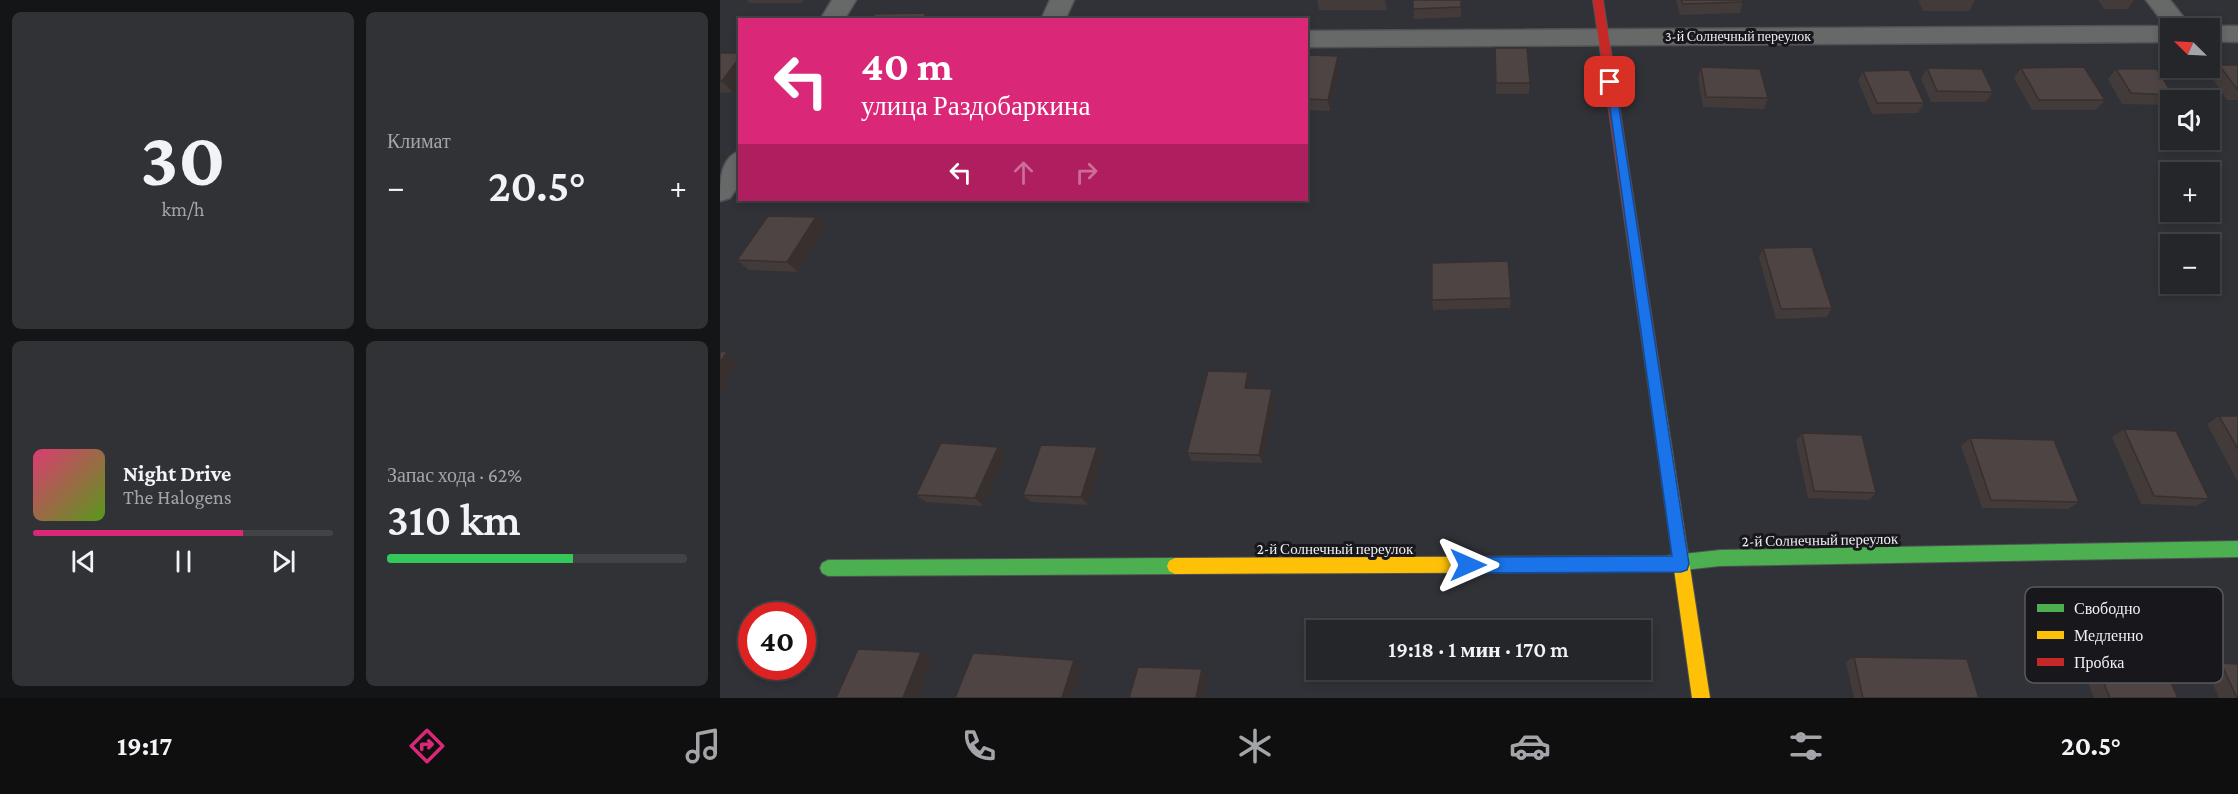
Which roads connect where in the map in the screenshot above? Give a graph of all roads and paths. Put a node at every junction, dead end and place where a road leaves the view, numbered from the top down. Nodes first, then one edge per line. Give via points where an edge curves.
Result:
1 (844, 0) edge
2 (1062, 0) edge
3 (1598, 0) edge
4 (2158, 0) edge
5 (832, 18) edge
6 (1054, 18) edge
7 (2172, 18) edge
8 (2160, 34) edge
9 (2220, 34) edge
10 (2238, 34) edge
11 (1603, 36) junction
12 (1308, 39) edge
13 (738, 164) edge
14 (720, 191) edge
15 (2238, 549) edge
16 (1681, 564) junction
17 (828, 568) dead end
18 (1701, 698) edge

1 - 5 street
2 - 6 street
3 - 11 street
4 - 7 street
8 - 11 street, 3-й Солнечный переулок
9 - 10 street
11 - 12 street, 3-й Солнечный переулок
11 - 16 street
13 - 14 street
15 - 16 street, 2-й Солнечный переулок via 1720,558
16 - 17 street, 2-й Солнечный переулок
16 - 18 street

